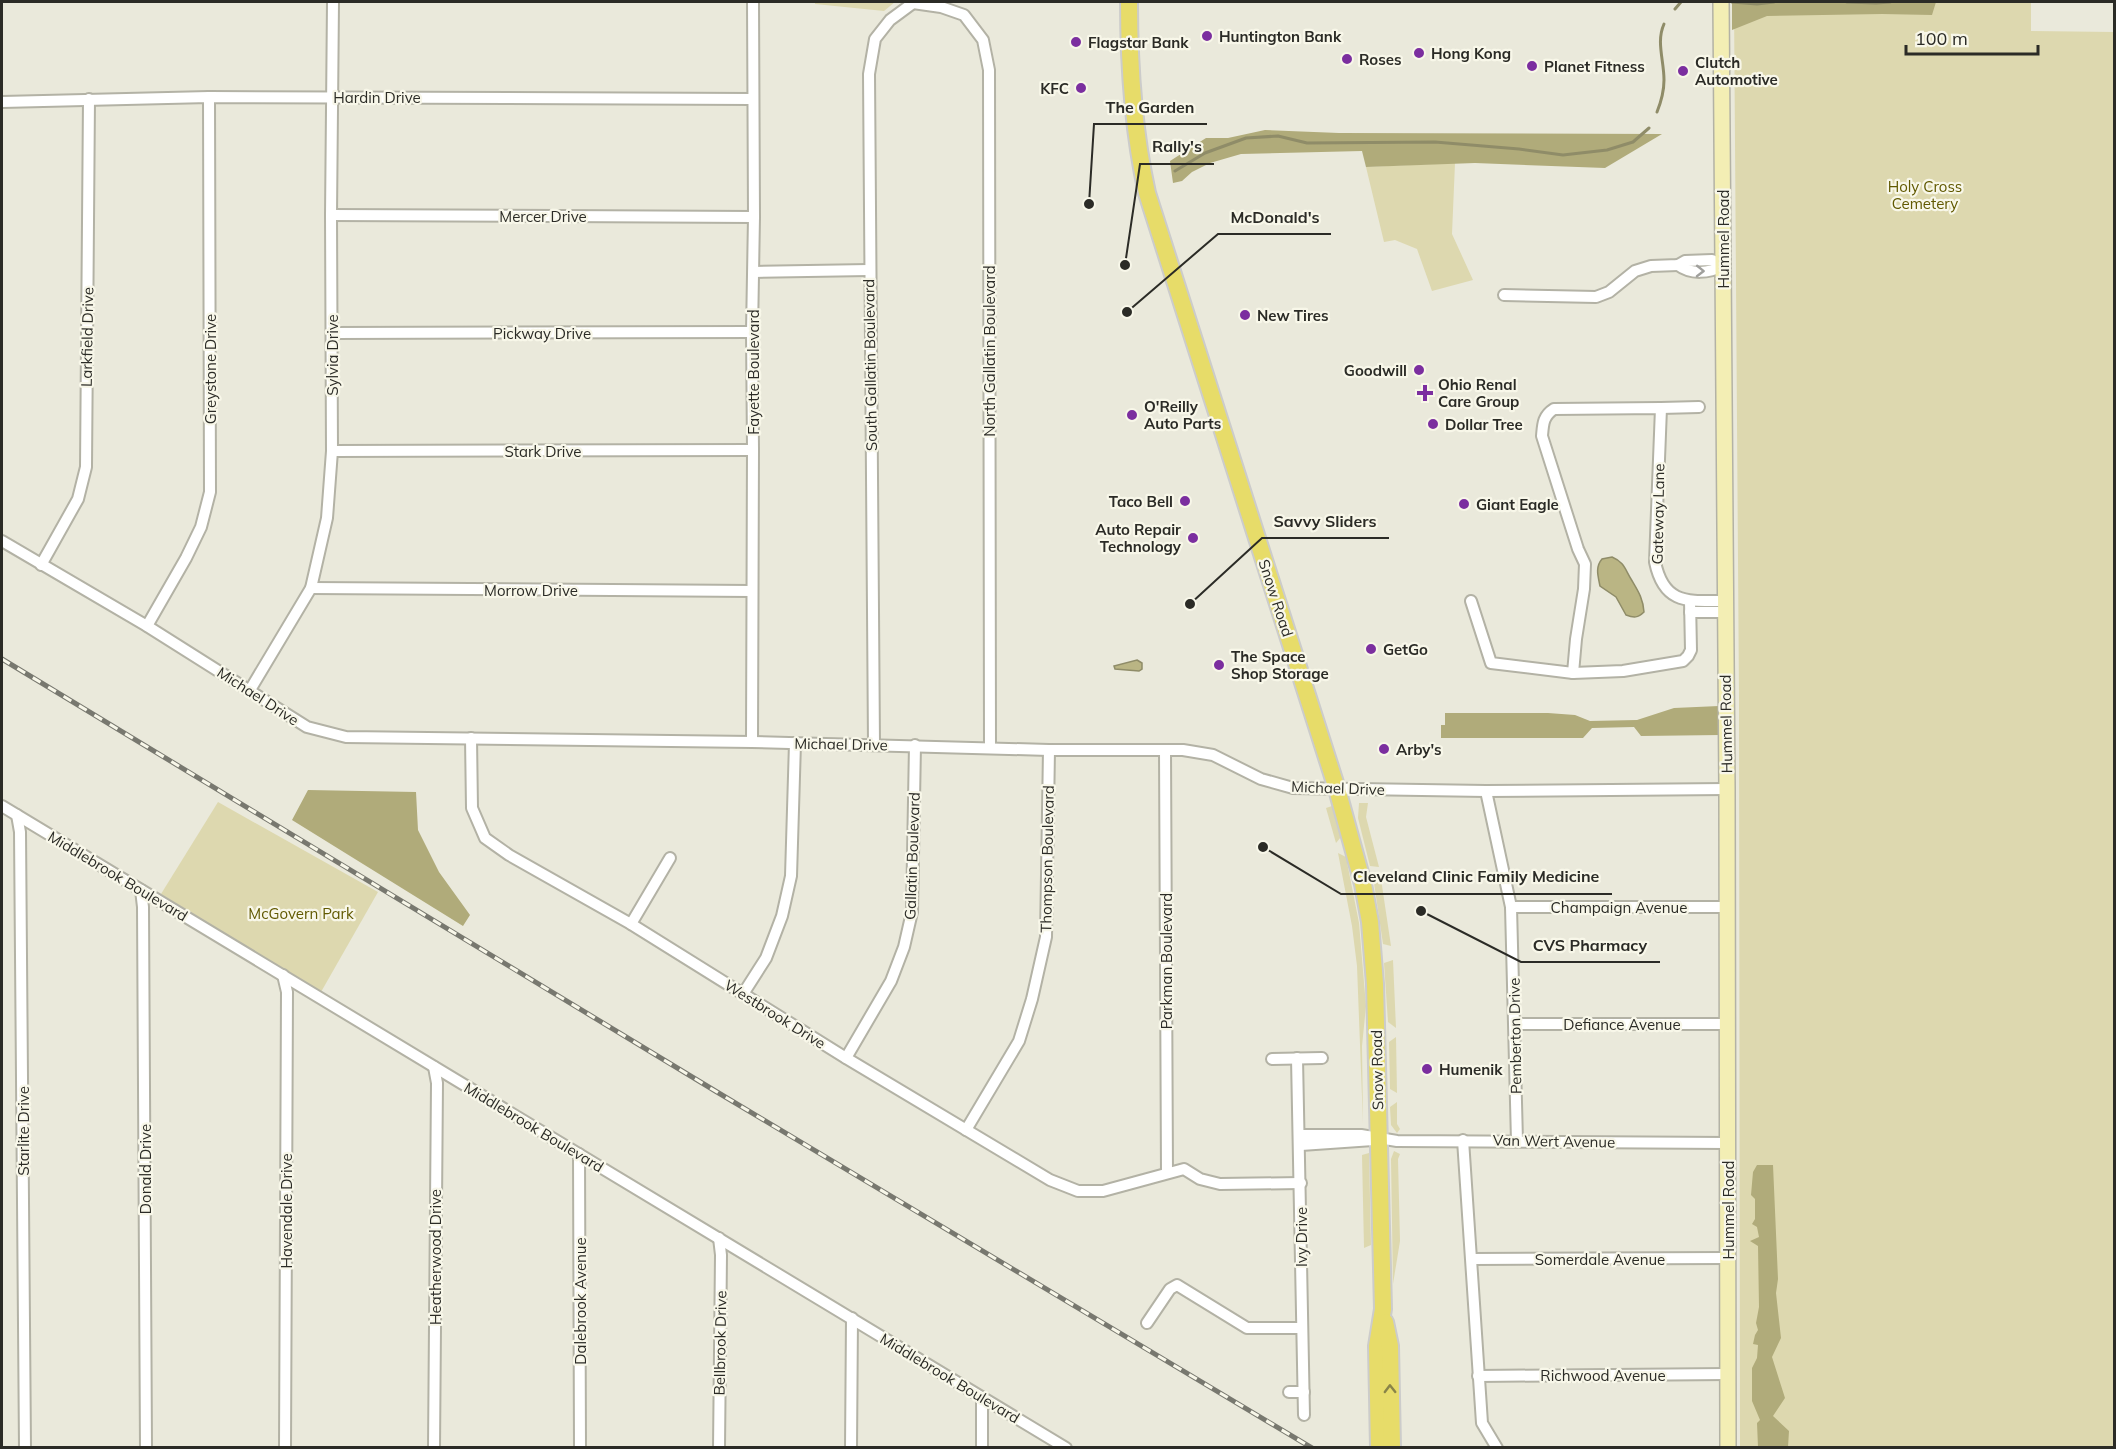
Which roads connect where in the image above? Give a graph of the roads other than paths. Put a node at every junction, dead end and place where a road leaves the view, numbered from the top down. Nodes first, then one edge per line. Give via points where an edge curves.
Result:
1 (333, 2) edge
2 (753, 2) edge
3 (913, 2) edge
4 (1129, 2) edge
5 (1721, 2) edge
6 (209, 97) junction
7 (331, 97) junction
8 (89, 99) junction
9 (753, 99) junction
10 (2, 102) edge
11 (331, 215) junction
12 (754, 217) junction
13 (1723, 266) junction
14 (869, 270) junction
15 (754, 272) junction
16 (1504, 295) dead end
17 (752, 332) junction
18 (332, 333) junction
19 (1699, 407) dead end
20 (1661, 408) junction
21 (753, 450) junction
22 (332, 451) junction
23 (2, 541) edge
24 (41, 565) junction
25 (311, 588) junction
26 (752, 591) junction
27 (1471, 601) dead end
28 (1725, 606) junction
29 (1690, 607) junction
30 (147, 626) junction
31 (1573, 673) junction
32 (250, 690) junction
33 (471, 738) junction
34 (752, 742) junction
35 (795, 743) junction
36 (874, 745) junction
37 (915, 746) junction
38 (990, 747) junction
39 (1048, 750) junction
40 (1165, 750) junction
41 (1337, 789) junction
42 (1727, 789) junction
43 (1486, 791) junction
44 (2, 806) edge
45 (17, 815) junction
46 (670, 858) dead end
47 (141, 890) junction
48 (1511, 907) junction
49 (1728, 907) junction
50 (631, 924) junction
51 (283, 975) junction
52 (743, 994) junction
53 (1515, 1024) junction
54 (1728, 1024) junction
55 (846, 1058) junction
56 (1297, 1058) junction
57 (1322, 1058) dead end
58 (1272, 1059) dead end
59 (434, 1066) junction
60 (966, 1130) junction
61 (1379, 1139) junction
62 (1300, 1140) junction
63 (1463, 1140) junction
64 (1517, 1141) junction
65 (1728, 1143) junction
66 (579, 1154) junction
67 (1167, 1173) junction
68 (1301, 1183) junction
69 (719, 1238) junction
70 (1728, 1258) junction
71 (1472, 1259) junction
72 (1383, 1309) junction
73 (852, 1318) junction
74 (1147, 1323) dead end
75 (1302, 1328) junction
76 (1728, 1374) junction
77 (1479, 1376) junction
78 (1289, 1392) dead end
79 (1304, 1392) junction
80 (982, 1397) junction
81 (1304, 1415) dead end
82 (25, 1448) edge
83 (146, 1448) edge
84 (285, 1448) edge
85 (434, 1448) edge
86 (580, 1448) edge
87 (719, 1448) edge
88 (851, 1448) edge
89 (982, 1448) edge
90 (1066, 1448) edge
91 (1378, 1448) edge
92 (1392, 1448) edge
93 (1497, 1448) edge
94 (1728, 1448) edge

1 - 7 street, Sylvia Drive
2 - 9 street, Fayette Boulevard
3 - 14 street, South Gallatin Boulevard via 890,20 875,39 869,74
3 - 38 street, North Gallatin Boulevard via 964,15 983,40 989,70
4 - 41 main road, Snow Road via 1134,120 1147,193
5 - 13 street, Hummel Road
6 - 7 street, Hardin Drive
6 - 8 street, Hardin Drive
6 - 30 street, Greystone Drive via 210,492 201,527
7 - 9 street, Hardin Drive
7 - 11 street, Sylvia Drive
8 - 10 street, Hardin Drive
8 - 24 street, Larkfield Drive via 86,466 78,499
9 - 12 street, Fayette Boulevard
11 - 12 street, Mercer Drive
11 - 18 street, Sylvia Drive
12 - 15 street, Fayette Boulevard
13 - 16 street via 1712,272 1694,272 1678,265 1659,264 1639,270 1596,297
13 - 28 street, Hummel Road
14 - 15 street
14 - 36 street, South Gallatin Boulevard
15 - 17 street, Fayette Boulevard
17 - 18 street, Pickway Drive
17 - 21 street, Fayette Boulevard
18 - 22 street, Sylvia Drive
19 - 20 street
20 - 29 street, Gateway Lane via 1655,562 1658,577 1671,594
20 - 31 street via 1554,409 1543,421 1542,436 1551,467 1585,564
21 - 22 street, Stark Drive
21 - 26 street, Fayette Boulevard
22 - 25 street, Sylvia Drive via 327,518
23 - 24 street, Michael Drive
24 - 30 street, Michael Drive
25 - 26 street, Morrow Drive
25 - 32 street, Sylvia Drive
26 - 34 street, Fayette Boulevard
27 - 31 street via 1491,663
28 - 29 street
28 - 42 street, Hummel Road
29 - 31 street via 1691,650 1683,661 1623,671
30 - 32 street, Michael Drive
32 - 33 street, Michael Drive via 307,727 346,737
33 - 34 street, Michael Drive
33 - 50 street, Westbrook Drive via 472,808 485,837 509,855
34 - 35 street, Michael Drive
35 - 36 street, Michael Drive
35 - 52 street via 791,876 782,916 765,958
36 - 37 street, Michael Drive
37 - 38 street, Michael Drive
37 - 55 street, Gallatin Boulevard via 912,912 891,981
38 - 39 street, Michael Drive
39 - 40 street, Michael Drive
39 - 60 street, Thompson Boulevard via 1046,937 1019,1041
40 - 41 street, Michael Drive via 1213,755 1262,780 1293,788
40 - 67 street, Parkman Boulevard
41 - 43 street, Michael Drive
41 - 61 main road, Snow Road via 1370,922 1377,1007
42 - 43 street, Michael Drive
42 - 49 street, Hummel Road
43 - 48 street, Pemberton Drive
44 - 45 street, Middlebrook Boulevard
45 - 47 street, Middlebrook Boulevard
45 - 82 street, Starlite Drive
46 - 50 street
47 - 51 street, Middlebrook Boulevard
47 - 83 street, Donald Drive
48 - 49 street, Champaign Avenue
48 - 53 street, Pemberton Drive
49 - 54 street, Hummel Road
50 - 52 street, Westbrook Drive
51 - 59 street, Middlebrook Boulevard
51 - 84 street, Havendale Drive via 287,992
52 - 55 street, Westbrook Drive
53 - 54 street, Defiance Avenue
53 - 64 street, Pemberton Drive
54 - 65 street, Hummel Road
55 - 60 street, Westbrook Drive
56 - 57 street
56 - 58 street
56 - 62 street, Ivy Drive
59 - 66 street, Middlebrook Boulevard
59 - 85 street, Heatherwood Drive
60 - 67 street, Westbrook Drive via 1050,1180 1078,1191 1103,1191
61 - 62 street, Van Wert Avenue via 1360,1135
61 - 63 street, Van Wert Avenue
61 - 72 main road, Snow Road
62 - 68 street, Ivy Drive
63 - 64 street, Van Wert Avenue
63 - 71 street
64 - 65 street, Van Wert Avenue
65 - 70 street, Hummel Road
66 - 69 street, Middlebrook Boulevard
66 - 86 street, Dalebrook Avenue
67 - 68 street via 1184,1169 1200,1179 1220,1184
68 - 75 street, Ivy Drive
69 - 73 street, Middlebrook Boulevard
69 - 87 street, Bellbrook Drive
70 - 71 street, Somerdale Avenue
70 - 76 street, Hummel Road
71 - 77 street
72 - 91 main road, Snow Road via 1377,1346
92 -> 72 main road, Snow Road via 1390,1346
73 - 80 street, Middlebrook Boulevard
73 - 88 street
74 - 75 street via 1170,1289 1177,1285 1247,1328
75 - 79 street, Ivy Drive
76 - 77 street, Richwood Avenue
76 - 94 street, Hummel Road
77 - 93 street via 1482,1423
78 - 79 street
79 - 81 street, Ivy Drive
80 - 89 street
80 - 90 street, Middlebrook Boulevard

